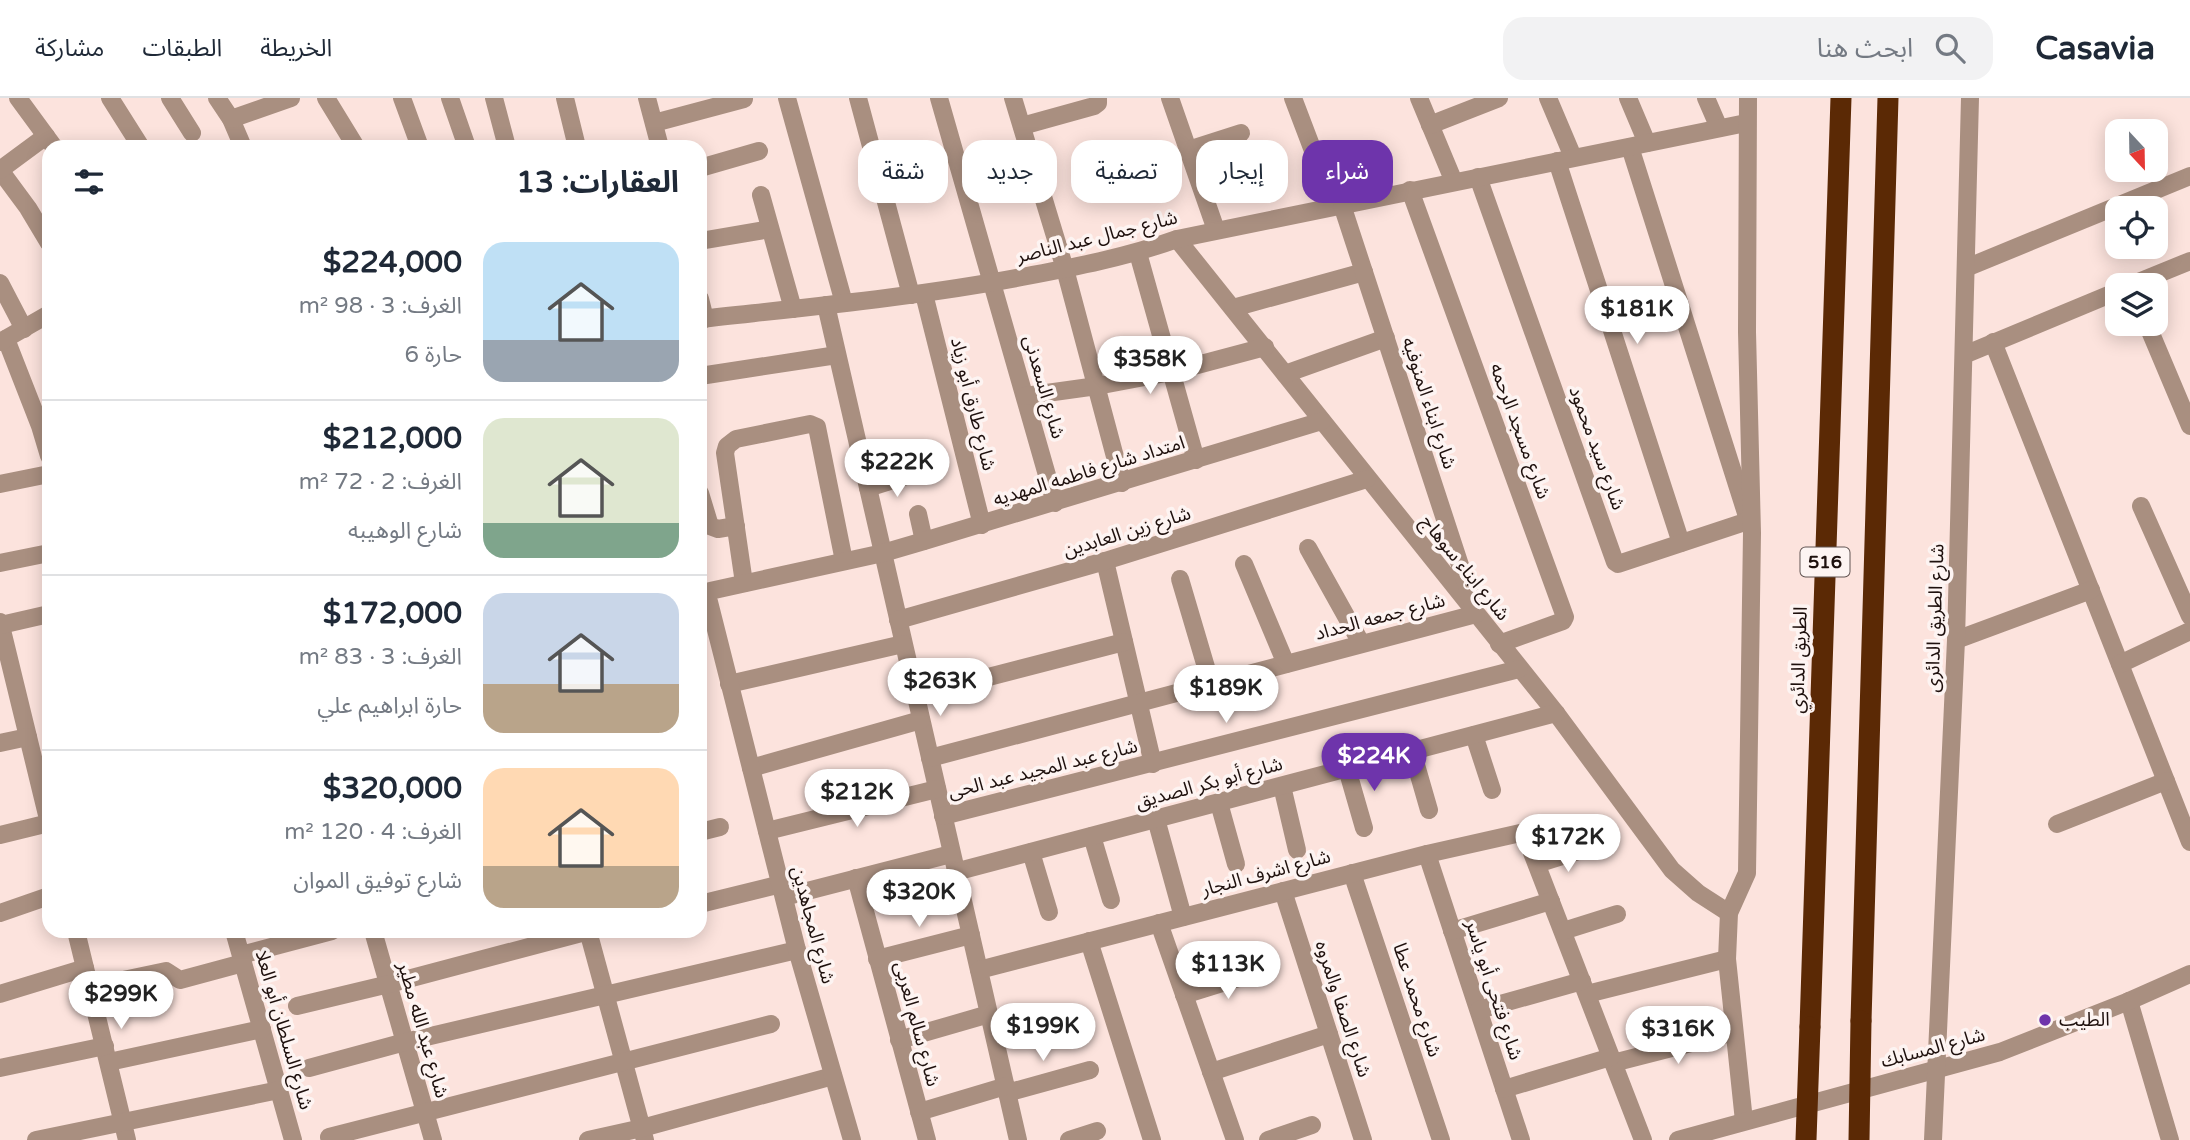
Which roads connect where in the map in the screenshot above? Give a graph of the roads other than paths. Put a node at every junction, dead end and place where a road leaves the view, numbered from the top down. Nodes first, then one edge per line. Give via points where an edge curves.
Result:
1 (18, 98) edge
2 (110, 98) edge
3 (170, 98) edge
4 (217, 98) edge
5 (291, 98) edge
6 (326, 98) edge
7 (402, 98) edge
8 (450, 98) edge
9 (494, 98) edge
10 (565, 98) edge
11 (648, 98) edge
12 (787, 98) edge
13 (858, 98) edge
14 (939, 98) edge
15 (1013, 98) edge
16 (1098, 98) edge
17 (1170, 98) edge
18 (1293, 98) edge
19 (1419, 98) edge
20 (1499, 98) edge
21 (1548, 98) edge
22 (1628, 98) edge
23 (1706, 98) edge
24 (1748, 98) edge
25 (1841, 98) edge
26 (1888, 98) edge
27 (1970, 98) edge
28 (744, 99) edge
29 (266, 102) edge
30 (231, 119) junction
31 (654, 123) junction
32 (1746, 123) junction
33 (1430, 125) junction
34 (1022, 126) junction
35 (1719, 128) junction
36 (192, 133) dead end
37 (1241, 133) dead end
38 (49, 140) edge
39 (137, 140) edge
40 (240, 140) edge
41 (352, 140) edge
42 (417, 140) edge
43 (465, 140) edge
44 (505, 140) edge
45 (575, 140) edge
46 (658, 140) edge
47 (1639, 145) junction
48 (42, 146) edge
49 (1188, 150) junction
50 (759, 151) dead end
51 (1565, 159) junction
52 (707, 166) edge
53 (0, 170) edge
54 (2190, 176) edge
55 (1478, 177) junction
56 (1454, 182) junction
57 (1410, 190) junction
58 (761, 195) dead end
59 (1338, 206) junction
60 (771, 229) junction
61 (1216, 230) junction
62 (42, 231) edge
63 (1177, 239) junction
64 (707, 240) edge
65 (1138, 253) junction
66 (2189, 263) edge
67 (1966, 268) junction
68 (1065, 269) junction
69 (1364, 272) junction
70 (2163, 273) edge
71 (0, 283) edge
72 (993, 283) junction
73 (918, 294) junction
74 (2105, 296) edge
75 (844, 303) junction
76 (826, 305) junction
77 (1233, 308) junction
78 (793, 309) junction
79 (42, 318) edge
80 (707, 319) edge
81 (24, 329) junction
82 (2152, 336) edge
83 (1386, 338) junction
84 (3, 341) edge
85 (1993, 342) junction
86 (1265, 347) junction
87 (837, 355) junction
88 (1964, 355) junction
89 (1171, 372) junction
90 (1285, 374) junction
91 (707, 375) edge
92 (1097, 386) junction
93 (1025, 397) junction
94 (1322, 421) junction
95 (2190, 426) edge
96 (42, 434) edge
97 (1196, 460) junction
98 (916, 473) dead end
99 (42, 475) edge
100 (1367, 479) junction
101 (1122, 482) junction
102 (0, 484) edge
103 (867, 488) junction
104 (1055, 503) junction
105 (2141, 506) dead end
106 (918, 514) dead end
107 (707, 520) edge
108 (982, 525) junction
109 (736, 526) junction
110 (1750, 527) junction
111 (924, 541) junction
112 (1682, 543) junction
113 (1308, 548) dead end
114 (883, 553) junction
115 (42, 554) edge
116 (844, 561) junction
117 (1105, 561) junction
118 (0, 563) edge
119 (1244, 564) dead end
120 (1180, 579) dead end
121 (744, 583) junction
122 (2091, 590) junction
123 (708, 598) joint
124 (1476, 614) junction
125 (42, 615) edge
126 (2190, 616) edge
127 (898, 620) junction
128 (0, 624) edge
129 (2190, 631) edge
130 (1956, 640) junction
131 (1124, 642) junction
132 (1361, 643) junction
133 (904, 644) junction
134 (1499, 644) junction
135 (1286, 664) junction
136 (2120, 664) junction
137 (5, 668) edge
138 (1518, 669) junction
139 (729, 684) junction
140 (1212, 684) junction
141 (915, 696) junction
142 (1138, 703) junction
143 (1556, 713) junction
144 (921, 720) junction
145 (1474, 735) junction
146 (28, 737) junction
147 (0, 743) edge
148 (1412, 751) junction
149 (930, 758) junction
150 (1153, 764) junction
151 (751, 768) junction
152 (1347, 769) junction
153 (2166, 781) junction
154 (1282, 786) junction
155 (937, 789) junction
156 (1492, 790) dead end
157 (42, 794) edge
158 (1219, 803) junction
159 (1429, 810) dead end
160 (943, 816) junction
161 (1156, 819) junction
162 (1565, 823) dead end
163 (2057, 824) dead end
164 (42, 825) edge
165 (720, 827) dead end
166 (1364, 828) dead end
167 (707, 830) edge
168 (767, 831) junction
169 (1524, 832) junction
170 (0, 835) edge
171 (1092, 836) junction
172 (2190, 842) edge
173 (1588, 848) dead end
174 (1297, 850) dead end
175 (1031, 852) junction
176 (1427, 854) junction
177 (953, 863) junction
178 (1236, 864) dead end
179 (1537, 864) junction
180 (1352, 873) junction
181 (856, 878) junction
182 (782, 890) junction
183 (1283, 891) junction
184 (42, 898) edge
185 (1111, 900) dead end
186 (1551, 901) junction
187 (707, 903) edge
188 (1049, 912) dead end
189 (0, 913) edge
190 (1728, 913) junction
191 (1617, 914) dead end
192 (1183, 917) junction
193 (1159, 923) junction
194 (1452, 931) junction
195 (1563, 931) junction
196 (971, 935) junction
197 (78, 938) edge
198 (236, 938) edge
199 (310, 938) edge
200 (375, 938) edge
201 (562, 938) edge
202 (590, 938) edge
203 (1089, 941) junction
204 (797, 950) junction
205 (242, 959) junction
206 (877, 959) junction
207 (1727, 959) junction
208 (85, 968) junction
209 (979, 970) junction
210 (1261, 971) dead end
211 (2190, 974) edge
212 (388, 984) junction
213 (90, 987) junction
214 (1585, 988) junction
215 (0, 994) edge
216 (605, 995) junction
217 (1184, 995) junction
218 (2129, 1001) junction
219 (297, 1006) dead end
220 (1479, 1010) junction
221 (1070, 1013) dead end
222 (989, 1014) junction
223 (771, 1024) dead end
224 (262, 1029) junction
225 (1734, 1032) junction
226 (994, 1034) junction
227 (1329, 1034) junction
228 (900, 1040) junction
229 (405, 1042) junction
230 (107, 1054) junction
231 (1612, 1060) junction
232 (624, 1063) junction
233 (0, 1068) edge
234 (309, 1068) dead end
235 (1090, 1070) dead end
236 (1937, 1070) junction
237 (1211, 1072) junction
238 (833, 1076) junction
239 (1006, 1089) junction
240 (1504, 1089) junction
241 (279, 1090) junction
242 (425, 1112) junction
243 (919, 1112) junction
244 (123, 1121) junction
245 (1744, 1121) junction
246 (1312, 1125) dead end
247 (1097, 1131) dead end
248 (644, 1134) edge
249 (350, 1136) edge
250 (329, 1137) dead end
251 (36, 1140) edge
252 (127, 1140) edge
253 (293, 1140) edge
254 (433, 1140) edge
255 (588, 1140) edge
256 (852, 1140) edge
257 (927, 1140) edge
258 (1017, 1140) edge
259 (1069, 1140) edge
260 (1152, 1140) edge
261 (1235, 1140) edge
262 (1268, 1140) edge
263 (1363, 1140) edge
264 (1441, 1140) edge
265 (1521, 1140) edge
266 (1643, 1140) edge
267 (1678, 1140) edge
268 (1806, 1140) edge
269 (1858, 1140) edge
270 (1933, 1140) edge
271 (2170, 1140) edge

1 - 38 street
2 - 39 street
3 - 36 street
4 - 30 street
5 - 29 street
6 - 41 street
7 - 42 street
8 - 43 street
9 - 44 street
10 - 45 street
11 - 31 street
12 - 75 street
13 - 73 street, شارع طارق أبو زياد
14 - 72 street, شارع السعدنى
15 - 34 street
16 - 34 street via 1094,106
17 - 49 street
18 - 59 street, شارع ابناء المنوفيه
19 - 33 street
20 - 33 street
21 - 51 street
22 - 47 street
23 - 35 street
24 - 32 street
25 - 268 highway, الطريق الدائري / 516, bridge
26 - 269 highway, 516, bridge
27 - 67 street, شارع الطريق الدائرى
28 - 31 street
29 - 30 street
30 - 40 street
31 - 46 street
32 - 35 street, شارع جمال عبد الناصر
32 - 110 street
33 - 56 street
34 - 68 street
35 - 47 street, شارع جمال عبد الناصر
37 - 49 street
47 - 51 street, شارع جمال عبد الناصر
47 - 110 street
48 - 53 street
49 - 61 street
50 - 52 street
51 - 55 street, شارع جمال عبد الناصر
51 - 112 street
53 - 62 street
54 - 67 street
55 - 56 street, شارع جمال عبد الناصر
55 - 112 street, شارع سيد محمود via 1615,562
56 - 57 street, شارع جمال عبد الناصر
57 - 59 street, شارع جمال عبد الناصر
57 - 134 street, شارع مسجد الرحمه via 1565,617
58 - 60 street
59 - 61 street, شارع جمال عبد الناصر
59 - 69 street, شارع ابناء المنوفيه
60 - 64 street
60 - 78 street
61 - 63 street, شارع جمال عبد الناصر
63 - 65 street, شارع جمال عبد الناصر
63 - 77 street, شارع ابناء سوهاج
65 - 68 street, شارع جمال عبد الناصر
65 - 89 street
66 - 70 street
67 - 88 street, شارع الطريق الدائرى
68 - 72 street, شارع جمال عبد الناصر
68 - 92 street
69 - 77 street
69 - 83 street, شارع ابناء المنوفيه
71 - 81 street
72 - 73 street, شارع جمال عبد الناصر
72 - 93 street, شارع السعدنى
73 - 75 street, شارع جمال عبد الناصر
73 - 108 street, شارع طارق أبو زياد
74 - 85 street
75 - 76 street, شارع جمال عبد الناصر
76 - 78 street, شارع جمال عبد الناصر
76 - 87 street
77 - 86 street, شارع ابناء سوهاج
78 - 80 street, شارع جمال عبد الناصر
79 - 81 street
81 - 84 street
82 - 95 street
83 - 90 street
83 - 124 street, شارع ابناء المنوفيه
84 - 96 street
85 - 88 street
85 - 122 street
86 - 89 street
86 - 90 street, شارع ابناء سوهاج
87 - 91 street
87 - 103 street
88 - 130 street, شارع الطريق الدائرى
89 - 92 street
89 - 97 street
90 - 94 street, شارع ابناء سوهاج
92 - 93 street
92 - 101 street
93 - 104 street, شارع السعدنى
94 - 97 street, امتداد شارع فاطمه المهديه
94 - 100 street, شارع ابناء سوهاج
97 - 101 street, امتداد شارع فاطمه المهديه
98 - 103 street
99 - 102 street
100 - 117 street, شارع زين العابدين
100 - 124 street, شارع ابناء سوهاج
101 - 104 street, امتداد شارع فاطمه المهديه
103 - 114 street
104 - 108 street, امتداد شارع فاطمه المهديه
105 - 126 street
106 - 111 street
107 - 109 street via 718,530
108 - 111 street, امتداد شارع فاطمه المهديه
109 - 116 street via 727,446 736,439 813,424 819,429
109 - 121 street
110 - 112 street, شارع سيد محمود
110 - 190 street via 1747,873
111 - 114 street, امتداد شارع فاطمه المهديه
113 - 132 street
114 - 116 street, امتداد شارع فاطمه المهديه
114 - 127 street
115 - 118 street
116 - 121 street, امتداد شارع فاطمه المهديه
117 - 127 street, شارع زين العابدين
117 - 131 street
119 - 135 street
120 - 140 street
121 - 123 street, امتداد شارع فاطمه المهديه via 712,590
122 - 130 street
122 - 136 street
123 - 139 street, شارع المجاهدين
124 - 132 street, شارع جمعه الحداد
124 - 134 street, شارع ابناء سوهاج
125 - 128 street
127 - 133 street
128 - 137 street
129 - 136 street
130 - 236 street, شارع الطريق الدائرى
131 - 141 street
131 - 142 street
132 - 135 street, شارع جمعه الحداد
133 - 139 street
133 - 141 street
134 - 138 street, شارع ابناء سوهاج
135 - 140 street, شارع جمعه الحداد
136 - 153 street
137 - 146 street
138 - 143 street, شارع ابناء سوهاج
138 - 150 street, شارع عبد المجيد عبد الحى
139 - 151 street, شارع المجاهدين
140 - 142 street, شارع جمعه الحداد
141 - 144 street
142 - 149 street, شارع جمعه الحداد
142 - 150 street
143 - 145 street, شارع أبو بكر الصديق
143 - 190 street, شارع ابناء سوهاج via 1672,870
144 - 149 street
144 - 151 street
145 - 148 street, شارع أبو بكر الصديق
145 - 156 street
146 - 147 street
146 - 157 street
148 - 152 street, شارع أبو بكر الصديق
148 - 159 street
149 - 155 street
150 - 160 street, شارع عبد المجيد عبد الحى
151 - 168 street, شارع المجاهدين
152 - 154 street, شارع أبو بكر الصديق
152 - 166 street
153 - 163 street
153 - 172 street
154 - 158 street, شارع أبو بكر الصديق
154 - 174 street
155 - 160 street
155 - 168 street
158 - 161 street, شارع أبو بكر الصديق
158 - 178 street
160 - 177 street
161 - 171 street, شارع أبو بكر الصديق
161 - 192 street
162 - 169 street, شارع اشرف النجار
164 - 170 street
165 - 167 street
168 - 182 street, شارع المجاهدين
169 - 176 street, شارع اشرف النجار
169 - 179 street
171 - 175 street, شارع أبو بكر الصديق
171 - 185 street
173 - 179 street
175 - 177 street, شارع أبو بكر الصديق
175 - 188 street
176 - 180 street, شارع اشرف النجار
176 - 194 street, شارع فتحى أبو ياسر
177 - 181 street, شارع أبو بكر الصديق
177 - 196 street
179 - 186 street
180 - 183 street, شارع اشرف النجار
180 - 264 street, شارع محمد عطا
181 - 182 street, شارع أبو بكر الصديق
181 - 206 street, شارع سالم العربى
182 - 187 street, شارع أبو بكر الصديق
182 - 204 street, شارع المجاهدين
183 - 192 street, شارع اشرف النجار
183 - 227 street, شارع الصفا والمروه
184 - 189 street
186 - 194 street
186 - 195 street
190 - 207 street
191 - 195 street
192 - 193 street, شارع اشرف النجار
193 - 203 street, شارع اشرف النجار
193 - 217 street
194 - 220 street, شارع فتحى أبو ياسر
195 - 214 street
196 - 206 street
196 - 209 street
197 - 208 street
198 - 205 street, شارع السلطان أبو العلا
199 - 205 street
200 - 212 street, شارع عبد الله مطير
201 - 212 street
202 - 216 street
203 - 209 street, شارع اشرف النجار
203 - 260 street
204 - 216 street
204 - 238 street, شارع المجاهدين
205 - 213 street via 180,980 166,971
205 - 224 street, شارع السلطان أبو العلا
206 - 228 street, شارع سالم العربى
207 - 214 street
207 - 225 street
208 - 213 street
208 - 215 street
209 - 222 street
210 - 217 street
211 - 218 street, شارع المسابك
212 - 219 street
212 - 229 street, شارع عبد الله مطير
213 - 230 street
214 - 220 street
214 - 231 street
216 - 229 street
216 - 232 street
217 - 237 street
218 - 236 street, شارع المسابك via 2000,1052
218 - 271 street
220 - 240 street, شارع فتحى أبو ياسر
221 - 226 street
222 - 226 street
222 - 228 street
223 - 232 street
224 - 230 street
224 - 241 street, شارع السلطان أبو العلا
225 - 231 street
225 - 245 street
226 - 239 street
227 - 237 street
227 - 263 street, شارع الصفا والمروه
228 - 243 street, شارع سالم العربى
229 - 234 street
229 - 242 street, شارع عبد الله مطير
230 - 233 street
230 - 244 street
231 - 240 street
231 - 266 street
232 - 242 street
232 - 248 street
235 - 239 street
236 - 245 street, شارع المسابك
236 - 270 street, شارع الطريق الدائرى
237 - 261 street
238 - 248 street
238 - 256 street, شارع المجاهدين
239 - 243 street
239 - 258 street
240 - 265 street, شارع فتحى أبو ياسر
241 - 244 street
241 - 253 street, شارع السلطان أبو العلا
242 - 249 street
242 - 254 street, شارع عبد الله مطير
243 - 257 street, شارع سالم العربى
244 - 251 street
244 - 252 street
245 - 267 street, شارع المسابك
246 - 262 street
247 - 259 street
248 - 255 street
249 - 250 street

